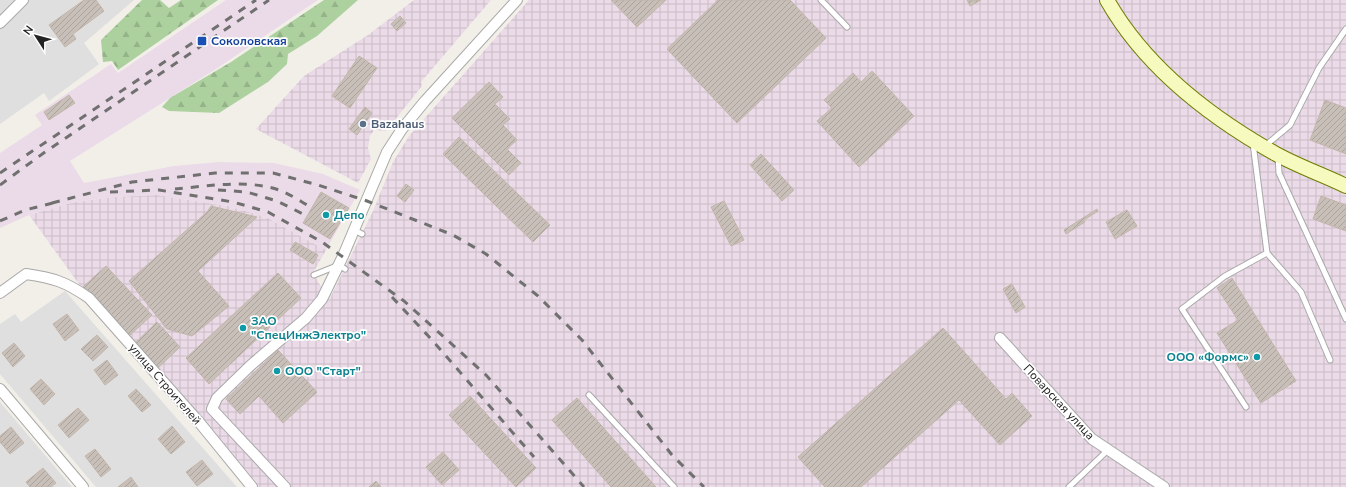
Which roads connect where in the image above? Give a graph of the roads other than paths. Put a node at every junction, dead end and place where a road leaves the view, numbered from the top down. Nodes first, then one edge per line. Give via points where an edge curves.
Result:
1 (23, 0) edge
2 (517, 0) edge
3 (821, 0) edge
4 (1106, 0) edge
5 (0, 23) edge
6 (847, 27) dead end
7 (1346, 29) edge
8 (1258, 143) junction
9 (1278, 155) junction
10 (1346, 186) edge
11 (1267, 253) junction
12 (342, 264) junction
13 (314, 276) dead end
14 (0, 293) edge
15 (1346, 319) edge
16 (1000, 338) dead end
17 (1330, 360) dead end
18 (0, 389) edge
19 (589, 395) dead end
20 (1246, 407) dead end
21 (1108, 450) junction
22 (83, 487) edge
23 (252, 487) edge
24 (285, 487) edge
25 (674, 487) edge
26 (1069, 487) edge
27 (1164, 487) edge

1 - 5 street
2 - 12 street via 402,129 388,152 358,232
3 - 6 lane
4 - 8 street via 1155,65 1200,103
7 - 8 lane via 1319,68 1290,125
8 - 9 street
8 - 11 lane
9 - 10 street
9 - 15 lane via 1279,174
11 - 17 lane via 1301,292
11 - 20 lane via 1225,276 1182,310
12 - 13 lane
12 - 24 street via 322,299 306,318 251,365 217,398 212,409
14 - 23 street, улица Строителей via 26,274 51,277 72,286 89,298 199,422
16 - 21 street, Поварская улица via 1092,439
18 - 22 street
19 - 25 lane
21 - 26 lane
21 - 27 street, Поварская улица

